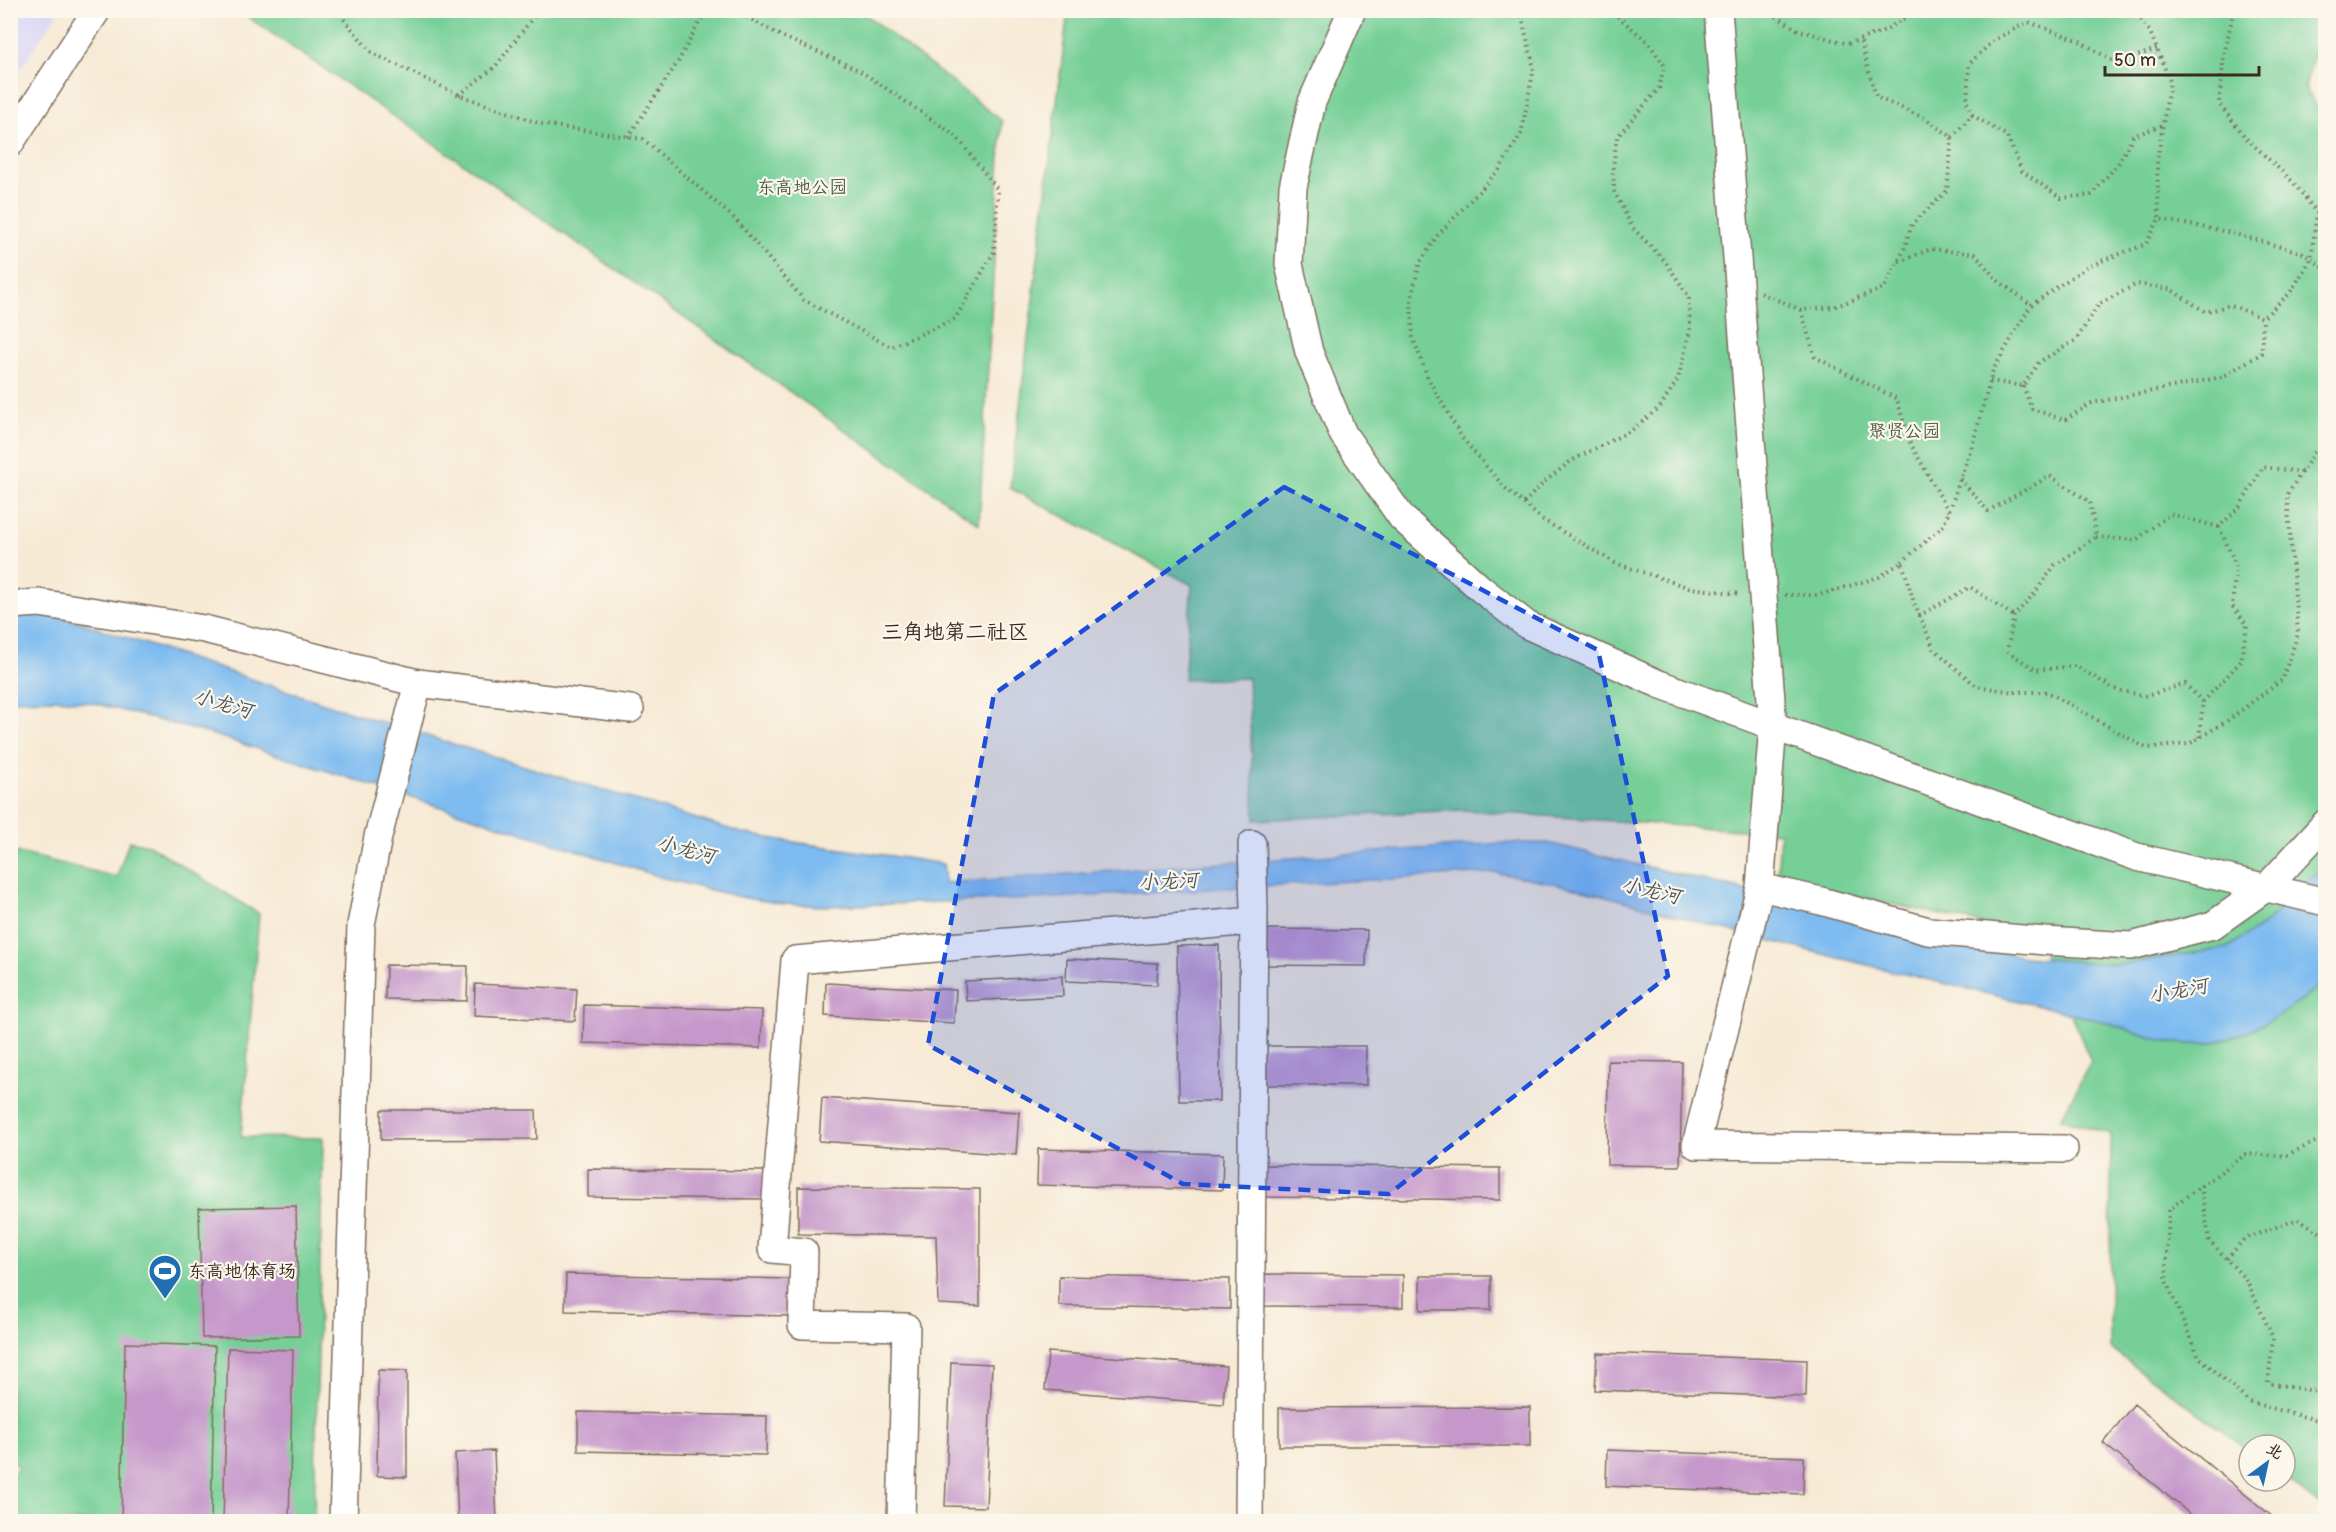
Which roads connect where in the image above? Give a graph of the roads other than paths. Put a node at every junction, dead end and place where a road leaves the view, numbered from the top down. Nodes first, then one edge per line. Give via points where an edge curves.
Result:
1 (97, 10) edge
2 (1352, 10) edge
3 (1718, 10) edge
4 (10, 143) edge
5 (10, 605) edge
6 (416, 694) junction
7 (630, 709) dead end
8 (1773, 726) junction
9 (2325, 824) edge
10 (1252, 844) dead end
11 (1760, 887) junction
12 (2275, 889) junction
13 (2325, 902) edge
14 (1254, 914) junction
15 (2064, 1149) dead end
16 (344, 1521) edge
17 (901, 1521) edge
18 (1249, 1521) edge

1 - 4 street
2 - 8 street via 1312,102 1293,187 1289,264 1310,352 1343,434 1402,518 1527,625 1659,684
3 - 8 street
5 - 6 street via 39,603 204,629
6 - 7 street
6 - 16 street via 378,837 361,925
8 - 11 street
8 - 12 street via 2137,857
9 - 12 street
10 - 14 street
11 - 12 street via 1928,931 2131,946 2213,925
11 - 15 street via 1696,1145
12 - 13 street
14 - 17 street via 795,960 772,1249 804,1252 802,1325 906,1327
14 - 18 street

